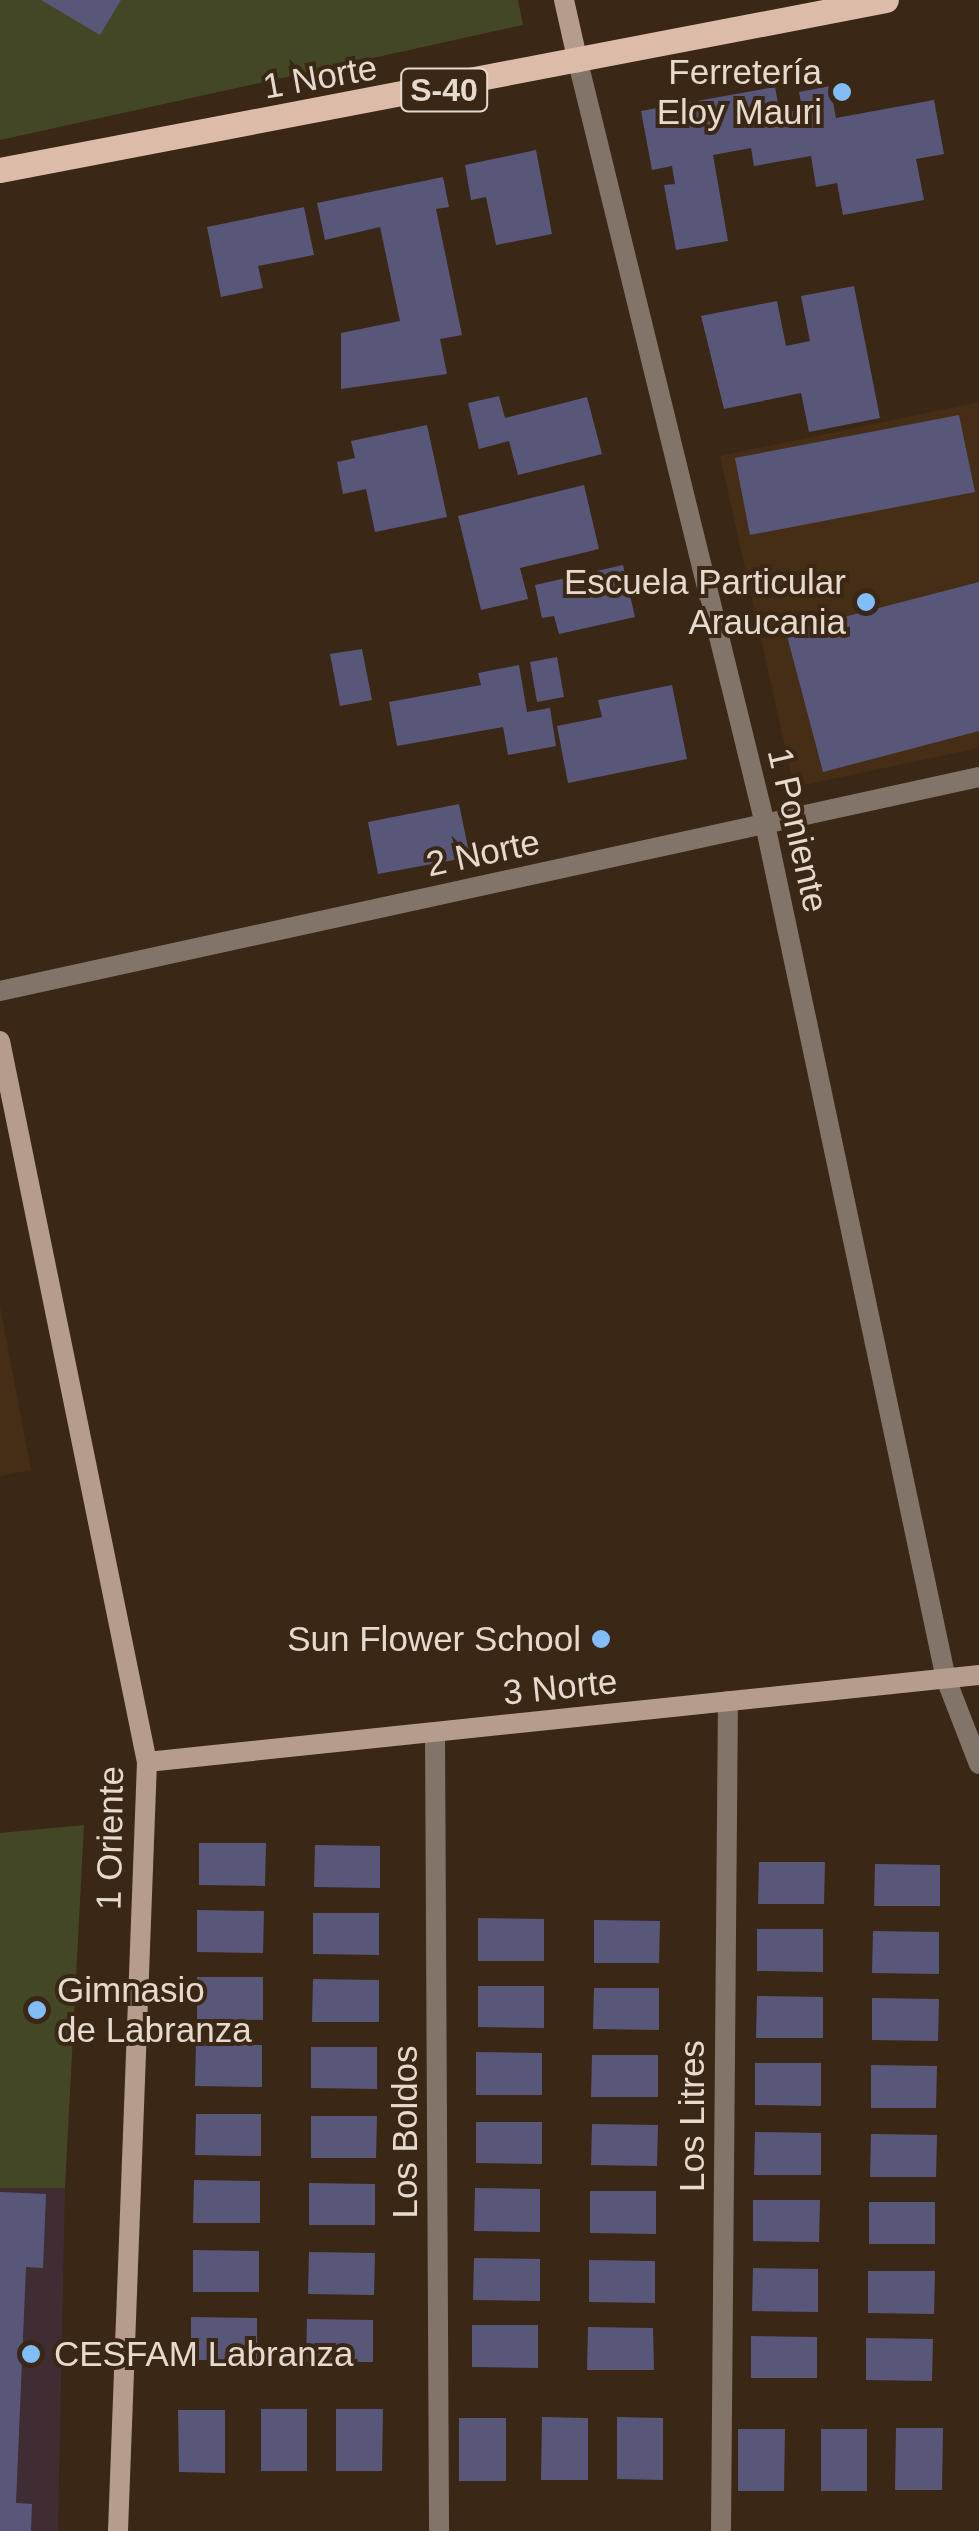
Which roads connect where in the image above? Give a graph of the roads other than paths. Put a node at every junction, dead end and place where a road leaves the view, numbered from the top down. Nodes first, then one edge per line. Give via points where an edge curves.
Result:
1 (564, 0) edge
2 (886, 0) edge
3 (578, 62) junction
4 (0, 170) edge
5 (979, 778) edge
6 (764, 824) junction
7 (0, 992) edge
8 (0, 1041) edge
9 (979, 1675) edge
10 (946, 1679) junction
11 (728, 1702) junction
12 (435, 1732) junction
13 (147, 1762) junction
14 (979, 1764) edge
15 (118, 2531) edge
16 (440, 2531) edge
17 (721, 2531) edge

1 - 3 street, 1 Poniente
2 - 3 main road, 1 Norte / S-40
3 - 4 main road, 1 Norte / S-40
3 - 6 street, 1 Poniente
5 - 6 street, 2 Norte
6 - 7 street, 2 Norte
6 - 10 street, 1 Poniente
8 - 13 street, 1 Oriente
9 - 10 street, 3 Norte
10 - 11 street, 3 Norte
10 - 14 street, 1 Poniente
11 - 12 street, 3 Norte
11 - 17 street, Los Litres
12 - 13 street, 3 Norte
12 - 16 street, Los Boldos
13 - 15 street, 1 Oriente

